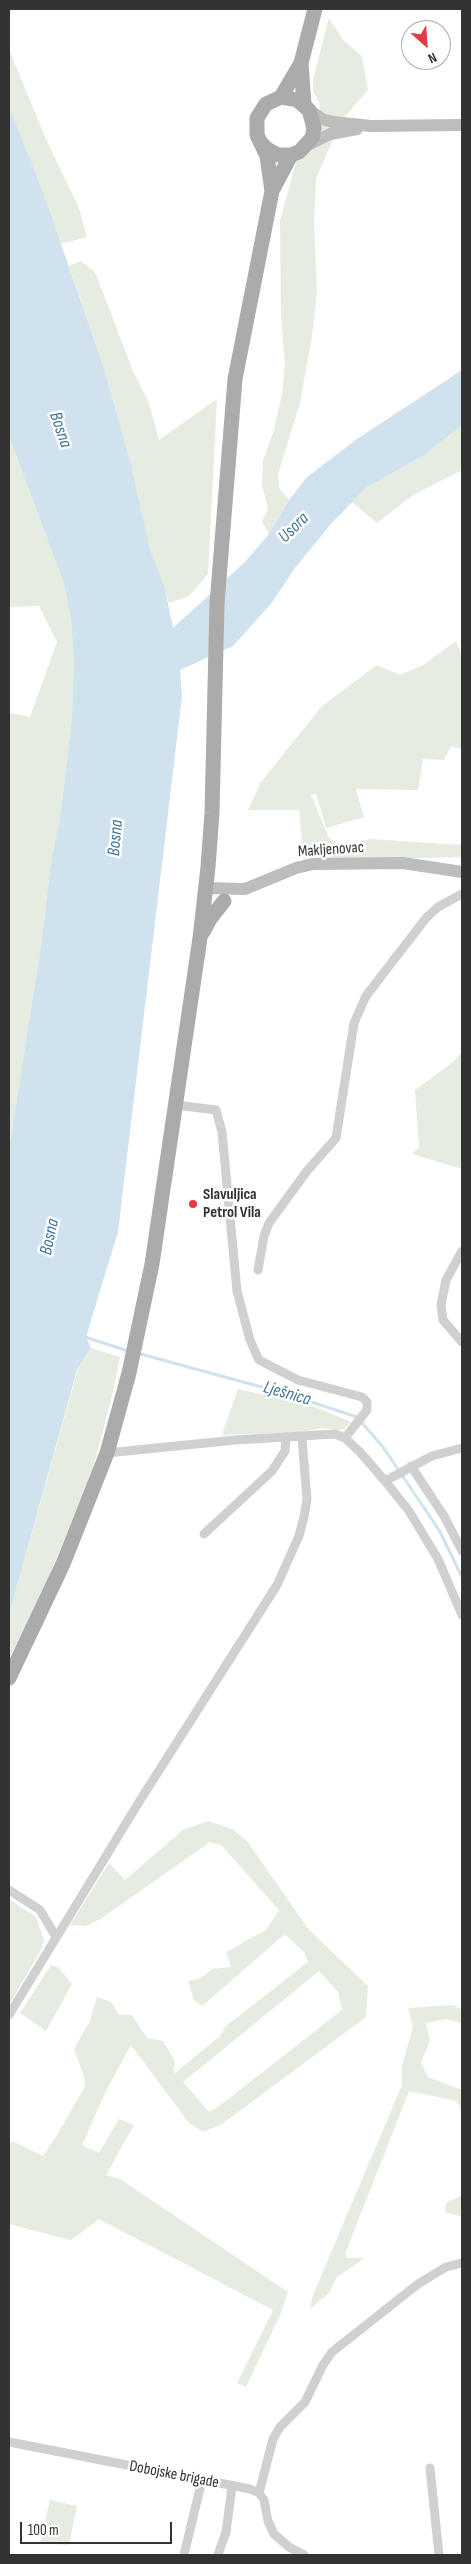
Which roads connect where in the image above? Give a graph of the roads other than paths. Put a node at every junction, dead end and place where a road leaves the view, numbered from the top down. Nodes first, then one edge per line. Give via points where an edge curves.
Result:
1 (315, 9) edge
2 (302, 63) junction
3 (281, 97) junction
4 (306, 107) junction
5 (462, 125) edge
6 (371, 126) junction
7 (261, 143) junction
8 (306, 146) junction
9 (291, 155) junction
10 (272, 191) junction
11 (462, 872) edge
12 (245, 889) junction
13 (205, 890) junction
14 (462, 894) edge
15 (224, 902) junction
16 (200, 938) junction
17 (176, 1105) junction
18 (462, 1251) edge
19 (258, 1270) dead end
20 (462, 1342) edge
21 (286, 1438) junction
22 (302, 1438) junction
23 (345, 1438) junction
24 (462, 1448) edge
25 (106, 1453) junction
26 (410, 1467) junction
27 (385, 1481) junction
28 (204, 1534) dead end
29 (462, 1551) edge
30 (462, 1615) edge
31 (9, 1678) edge
32 (9, 1890) edge
33 (56, 1938) junction
34 (9, 2015) edge
35 (462, 2263) edge
36 (9, 2442) edge
37 (430, 2468) dead end
38 (202, 2480) junction
39 (232, 2487) junction
40 (259, 2493) junction
41 (184, 2555) edge
42 (218, 2555) edge
43 (304, 2555) edge
44 (439, 2555) edge

1 - 2 main road
2 - 3 main road
2 - 4 main road
3 - 4 main road
3 - 7 main road via 266,104 257,118
4 - 6 street via 322,119
4 - 8 main road via 314,128
5 - 6 street
6 - 8 street via 330,134
7 - 9 main road via 272,153
7 - 10 main road via 267,156
8 - 9 main road
9 - 10 main road
10 - 13 main road via 244,325 231,407 217,604 212,813
11 - 12 street, Makljenovac via 403,863 313,864
12 - 13 street, Makljenovac
12 - 15 street
13 - 15 street via 212,901
13 - 16 main road
14 - 19 street via 426,918 366,996 354,1023 336,1138 307,1171 270,1223 264,1236
15 - 16 main road via 210,918
16 - 17 main road
17 - 23 street via 216,1110 222,1132 237,1291 259,1360 298,1380 362,1397 367,1402 367,1410
17 - 25 main road via 152,1264 129,1373
18 - 20 street via 446,1280 441,1305 443,1320
21 - 22 street
21 - 25 street
21 - 28 street via 286,1451 272,1471
22 - 23 street via 335,1434
22 - 33 street via 304,1517 277,1585
23 - 27 street
24 - 26 street via 432,1456
25 - 31 main road via 63,1564
26 - 27 street
26 - 29 street via 444,1516
27 - 30 street via 409,1511 438,1560
32 - 33 street via 40,1910
33 - 34 street
35 - 40 street via 446,2267 418,2284 332,2352 305,2402 280,2427 273,2439
36 - 38 street, Dobojske brigade
37 - 44 street
38 - 39 street, Dobojske brigade
38 - 41 street
39 - 40 street, Dobojske brigade
39 - 42 street via 226,2532
40 - 43 street via 274,2534

